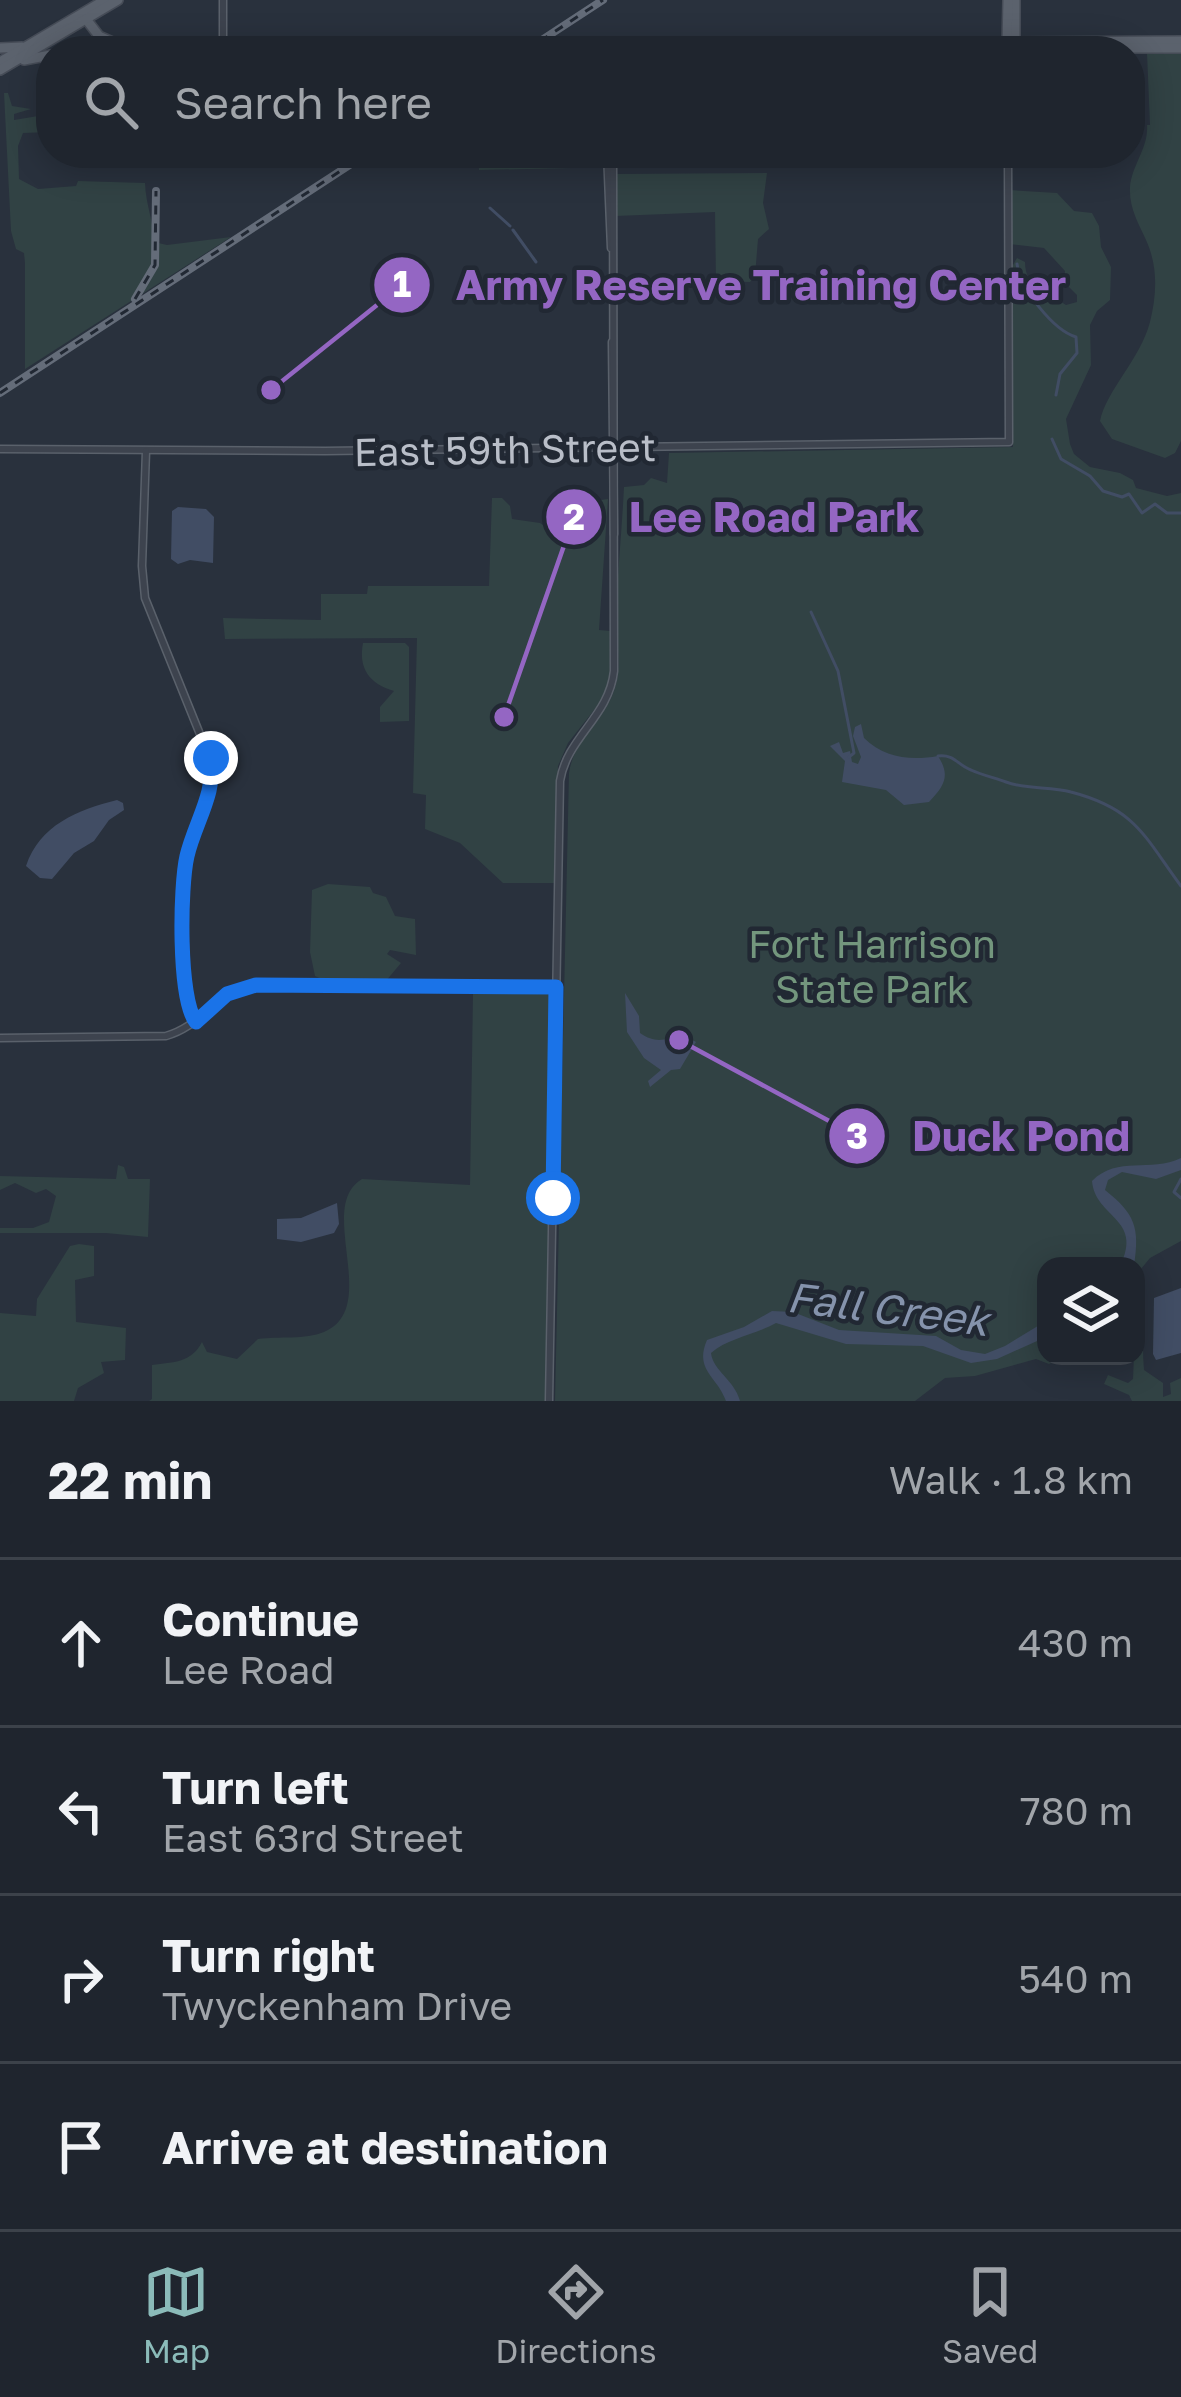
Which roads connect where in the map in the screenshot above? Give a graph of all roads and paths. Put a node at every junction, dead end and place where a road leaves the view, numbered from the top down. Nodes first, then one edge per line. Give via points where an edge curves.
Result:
1 (105, 0) edge
2 (118, 0) edge
3 (223, 0) edge
4 (1012, 0) edge
5 (86, 19) junction
6 (49, 36) edge
7 (54, 36) edge
8 (102, 36) edge
9 (223, 36) edge
10 (1011, 36) edge
11 (36, 44) edge
12 (1181, 44) edge
13 (36, 45) edge
14 (1145, 45) edge
15 (0, 48) edge
16 (27, 50) junction
17 (36, 52) edge
18 (36, 59) edge
19 (1, 67) edge
20 (610, 168) edge
21 (1007, 168) edge
22 (613, 448) junction
23 (0, 449) edge
24 (144, 451) junction
25 (556, 987) junction
26 (196, 1022) junction
27 (0, 1038) edge
28 (549, 1401) edge

1 - 6 main road
2 - 5 main road
3 - 9 street
4 - 10 main road
5 - 7 main road
5 - 8 main road
11 - 16 main road
12 - 14 main road
13 - 16 main road
15 - 16 main road
16 - 17 main road
16 - 19 main road
18 - 19 main road
20 - 22 street
21 - 22 street, East 59th Street via 1009,442
22 - 24 street, East 59th Street
22 - 25 street via 612,686 560,781
23 - 24 street, East 59th Street
24 - 26 street via 145,598 212,764 186,864 183,985
25 - 26 street via 256,985 227,994
25 - 28 street
26 - 27 street via 162,1037

